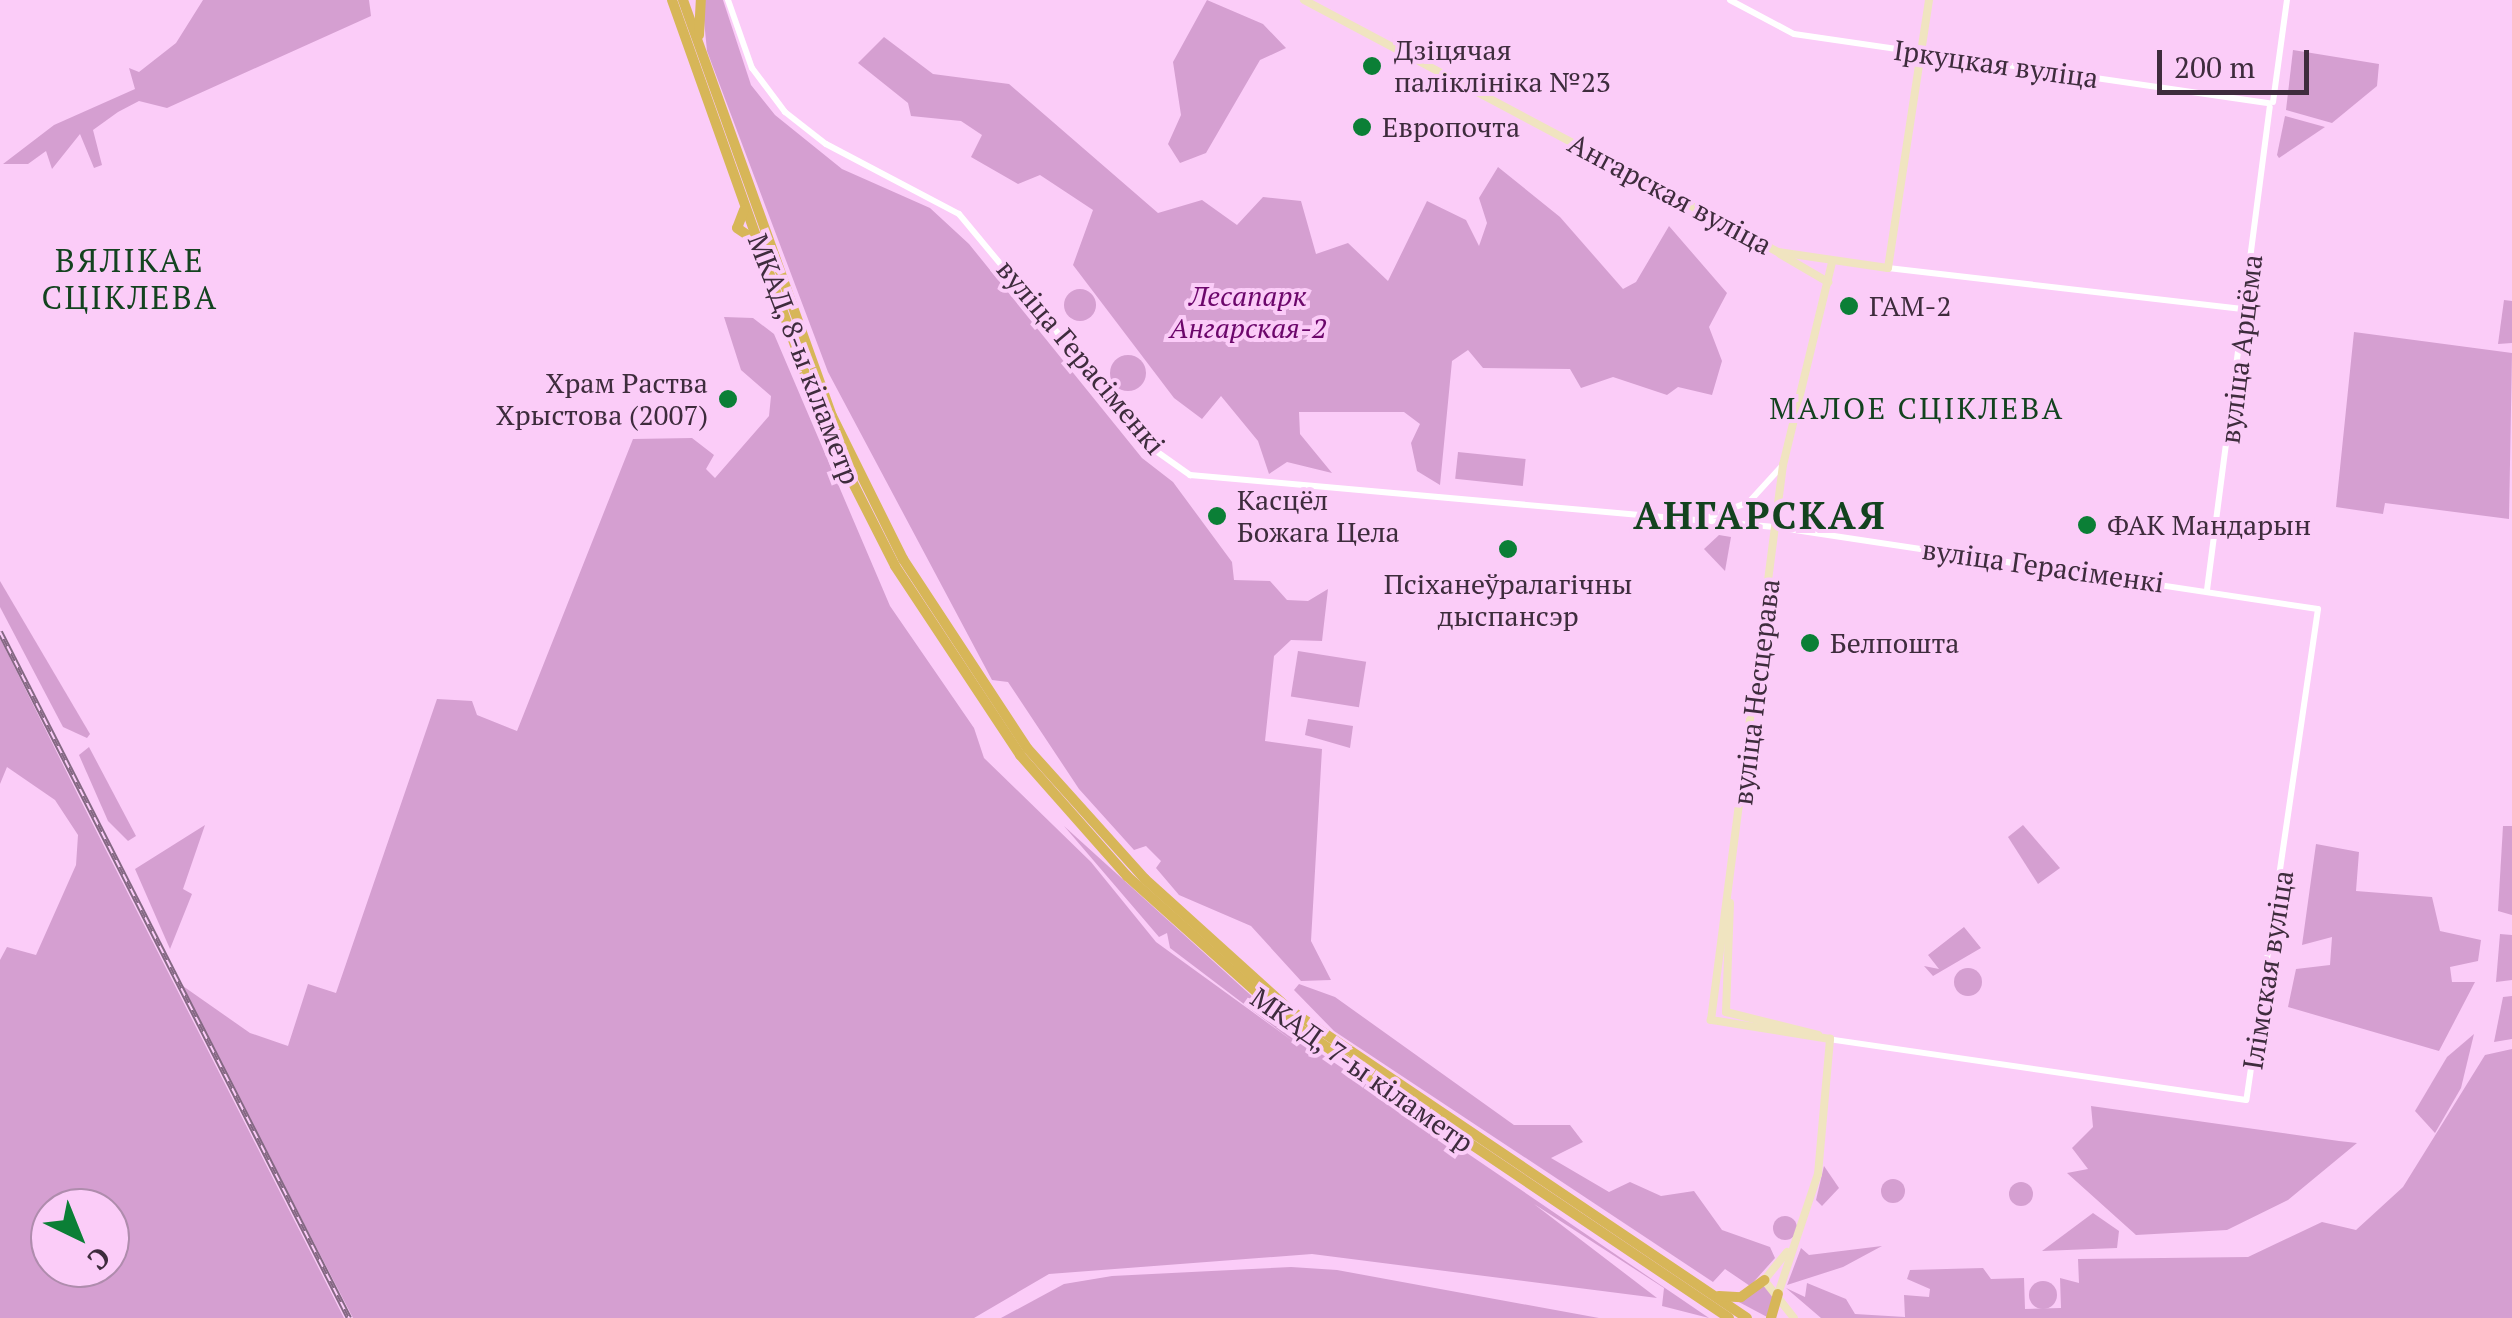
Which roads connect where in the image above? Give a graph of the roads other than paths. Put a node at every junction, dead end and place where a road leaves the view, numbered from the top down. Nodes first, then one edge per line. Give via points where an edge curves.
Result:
1 (672, 0) edge
2 (683, 0) edge
3 (701, 0) edge
4 (728, 0) edge
5 (1304, 0) edge
6 (1730, 0) edge
7 (1929, 0) edge
8 (2288, 0) edge
9 (700, 46) junction
10 (1921, 53) junction
11 (714, 101) junction
12 (2270, 104) junction
13 (1778, 252) junction
14 (1832, 262) junction
15 (1888, 268) junction
16 (1828, 282) junction
17 (2245, 309) junction
18 (1783, 464) junction
19 (1699, 520) junction
20 (1776, 526) junction
21 (2207, 590) junction
22 (2318, 609) joint
23 (1024, 752) junction
24 (1724, 952) junction
25 (1713, 1004) junction
26 (1723, 1006) junction
27 (1778, 1029) junction
28 (1826, 1038) junction
29 (1790, 1249) junction
30 (1764, 1280) junction
31 (1778, 1294) junction
32 (1704, 1295) junction
33 (1713, 1318) edge
34 (1729, 1318) edge
35 (1747, 1318) edge
36 (1771, 1318) edge
37 (1794, 1318) edge

1 - 11 highway
2 - 9 highway
3 - 9 highway
4 - 19 street, вуліца Герасіменкі via 752,68 785,112 966,221 1179,469 1268,486
5 - 13 main road, Ангарская вуліца
6 - 10 street, Іркуцкая вуліца via 1794,34
7 - 10 main road
8 - 12 street, вуліца Арцёма
9 - 11 highway
10 - 12 street, Іркуцкая вуліца
10 - 15 main road
11 - 23 highway, МКАД, 8-ы кіламетр via 862,482
11 - 23 highway, МКАД, 8-ы кіламетр via 744,204 738,228 762,259 861,503
12 - 17 street, вуліца Арцёма
13 - 14 main road, Ангарская вуліца
13 - 16 main road
14 - 15 main road, Ангарская вуліца
14 - 16 main road, вуліца Несцерава
15 - 17 street, Ангарская вуліца
16 - 18 main road, вуліца Несцерава
17 - 21 street, вуліца Арцёма
18 - 19 street via 1749,502
18 - 20 main road, вуліца Несцерава
19 - 20 street, вуліца Герасіменкі
20 - 21 street, вуліца Герасіменкі
20 - 24 main road, вуліца Несцерава
21 - 22 street, вуліца Герасіменкі
22 - 28 street, Ілімская вуліца via 2246,1100
23 - 32 highway, МКАД, 7-ы кіламетр via 1127,876 1279,1014
24 - 25 main road
24 - 26 main road
25 - 26 main road
25 - 27 main road via 1716,1024
26 - 27 main road via 1731,1017
27 - 28 main road, Ілімская вуліца
28 - 29 main road via 1818,1174
29 - 30 main road
29 - 31 main road
30 - 31 main road
30 - 32 highway via 1742,1297
31 - 36 highway
31 - 37 main road
32 - 33 highway
32 - 34 highway
32 - 35 highway

